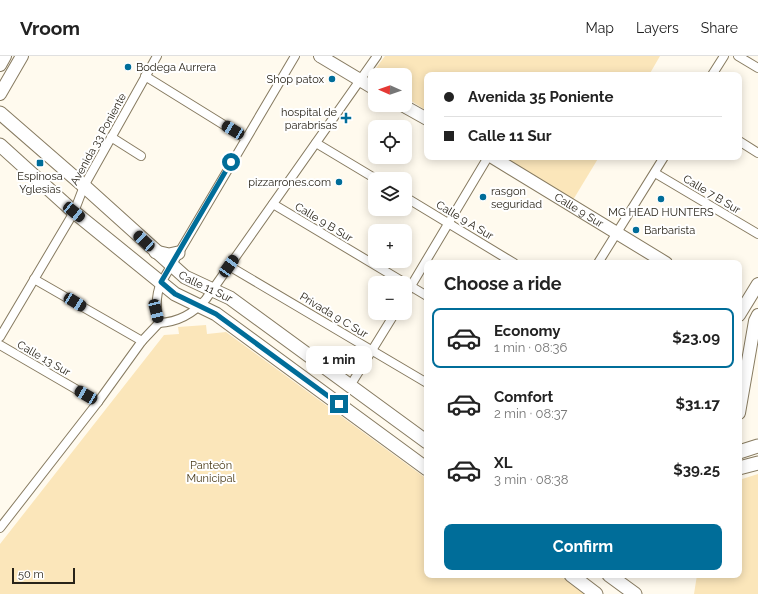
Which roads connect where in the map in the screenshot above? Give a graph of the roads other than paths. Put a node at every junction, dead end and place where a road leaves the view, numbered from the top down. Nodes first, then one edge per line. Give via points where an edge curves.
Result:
1 (5, 56) edge
2 (22, 56) edge
3 (157, 56) edge
4 (295, 56) edge
5 (320, 56) edge
6 (377, 56) edge
7 (724, 56) edge
8 (738, 56) edge
9 (0, 65) edge
10 (758, 68) edge
11 (714, 72) edge
12 (145, 76) junction
13 (360, 80) junction
14 (368, 85) edge
15 (0, 94) edge
16 (412, 111) edge
17 (0, 113) edge
18 (424, 117) edge
19 (111, 137) junction
20 (245, 138) junction
21 (316, 142) junction
22 (742, 143) edge
23 (0, 145) edge
24 (758, 153) edge
25 (141, 156) dead end
26 (486, 160) edge
27 (497, 160) edge
28 (662, 160) edge
29 (655, 173) junction
30 (368, 174) edge
31 (84, 186) junction
32 (412, 201) edge
33 (273, 204) junction
34 (74, 212) junction
35 (448, 223) junction
36 (617, 234) junction
37 (758, 234) edge
38 (155, 251) junction
39 (178, 254) junction
40 (509, 260) edge
41 (600, 260) edge
42 (661, 260) edge
43 (171, 266) junction
44 (229, 266) junction
45 (394, 276) edge
46 (412, 277) edge
47 (34, 278) junction
48 (161, 282) junction
49 (758, 284) edge
50 (412, 287) edge
51 (213, 290) junction
52 (424, 294) edge
53 (200, 306) junction
54 (742, 307) edge
55 (742, 311) edge
56 (757, 317) edge
57 (391, 320) edge
58 (159, 323) junction
59 (0, 337) edge
60 (142, 342) junction
61 (0, 345) edge
62 (372, 350) junction
63 (424, 381) edge
64 (350, 386) junction
65 (742, 390) edge
66 (98, 402) junction
67 (424, 440) edge
68 (758, 446) edge
69 (742, 451) edge
70 (758, 463) edge
71 (424, 467) edge
72 (742, 467) edge
73 (0, 528) edge
74 (574, 578) edge
75 (613, 578) edge
76 (596, 594) edge
77 (635, 594) edge

1 - 9 street
2 - 15 street
3 - 12 street, Avenida 33 Poniente
4 - 20 street
5 - 13 street
6 - 13 street
7 - 11 street
8 - 10 street
12 - 19 street, Avenida 33 Poniente
12 - 20 street
13 - 14 street
13 - 21 street
16 - 18 street
17 - 31 main road, Calle 11 Sur
19 - 25 street
19 - 31 street, Avenida 33 Poniente
20 - 39 street
21 - 30 street
21 - 33 street
22 - 24 street
23 - 34 main road, Calle 11 Sur
26 - 35 street
27 - 36 street, Calle 9 Sur
28 - 29 street
29 - 36 street
29 - 37 street, Calle 7 B Sur
31 - 34 street, Avenida 33 Poniente
31 - 38 main road, Calle 11 Sur
32 - 35 street, Calle 9 A Sur
33 - 44 street
33 - 45 street, Calle 9 B Sur
34 - 47 street, Avenida 33 Poniente
34 - 48 main road, Calle 11 Sur
35 - 40 street, Calle 9 A Sur
35 - 46 street
36 - 41 street
36 - 42 street, Calle 9 Sur
38 - 39 main road via 169,255
38 - 43 main road, Calle 11 Sur
39 - 43 street
43 - 48 street
43 - 51 main road, Calle 11 Sur via 185,278
44 - 51 street
44 - 62 street, Privada 9 C Sur
47 - 59 street, Avenida 33 Poniente
47 - 60 street
48 - 53 main road, Calle 11 Sur via 175,294
48 - 58 street via 156,300
49 - 54 street
50 - 52 street, Calle 9 B Sur
51 - 53 street
51 - 64 main road, Calle 11 Sur via 230,298
53 - 58 street via 178,320
53 - 71 main road, Calle 11 Sur via 216,314
55 - 56 street
56 - 65 street
57 - 62 street
58 - 60 street
60 - 66 street
61 - 66 street, Calle 13 Sur
62 - 63 street, Privada 9 C Sur
62 - 64 street
64 - 67 main road, Calle 11 Sur
66 - 73 street
68 - 69 main road
70 - 72 main road
74 - 76 main road
75 - 77 main road

